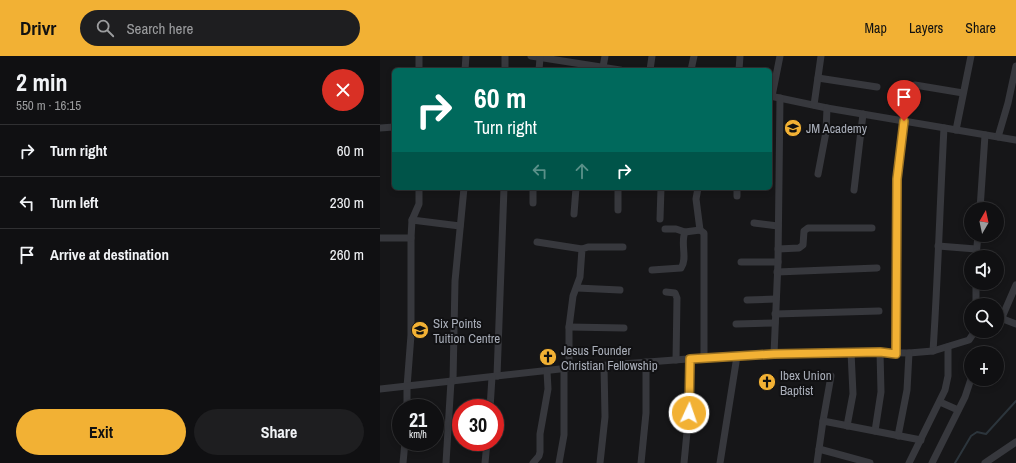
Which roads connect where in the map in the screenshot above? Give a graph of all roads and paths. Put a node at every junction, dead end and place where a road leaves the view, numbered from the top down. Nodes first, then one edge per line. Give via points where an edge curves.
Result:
1 (419, 56) edge
2 (466, 56) edge
3 (505, 56) edge
4 (531, 56) edge
5 (605, 56) edge
6 (652, 56) edge
7 (694, 56) edge
8 (740, 56) edge
9 (780, 56) edge
10 (821, 56) edge
11 (971, 56) edge
12 (540, 58) junction
13 (566, 58) edge
14 (1016, 66) edge
15 (582, 67) edge
16 (603, 67) junction
17 (419, 68) edge
18 (465, 68) edge
19 (505, 68) edge
20 (540, 68) edge
21 (609, 68) edge
22 (650, 68) edge
23 (691, 68) edge
24 (739, 68) edge
25 (818, 78) junction
26 (915, 85) dead end
27 (876, 87) dead end
28 (772, 92) edge
29 (963, 93) junction
30 (772, 96) edge
31 (780, 98) junction
32 (814, 105) junction
33 (827, 108) junction
34 (863, 114) junction
35 (904, 121) junction
36 (392, 127) edge
37 (380, 128) edge
38 (944, 128) junction
39 (956, 130) junction
40 (985, 135) junction
41 (998, 137) junction
42 (1016, 140) edge
43 (818, 174) dead end
44 (419, 190) edge
45 (464, 190) edge
46 (504, 190) edge
47 (533, 190) edge
48 (576, 190) edge
49 (618, 190) edge
50 (661, 190) edge
51 (698, 190) edge
52 (737, 190) edge
53 (854, 190) dead end
54 (737, 196) dead end
55 (980, 202) edge
56 (533, 203) dead end
57 (618, 210) dead end
58 (574, 214) dead end
59 (660, 219) dead end
60 (412, 220) junction
61 (754, 223) dead end
62 (460, 226) junction
63 (778, 226) junction
64 (872, 228) dead end
65 (665, 229) dead end
66 (700, 230) junction
67 (686, 232) junction
68 (380, 238) edge
69 (411, 238) junction
70 (537, 242) dead end
71 (938, 246) junction
72 (623, 247) dead end
73 (778, 248) junction
74 (582, 249) junction
75 (964, 251) edge
76 (741, 262) dead end
77 (778, 262) junction
78 (877, 268) dead end
79 (652, 270) dead end
80 (777, 272) junction
81 (1016, 285) edge
82 (577, 288) junction
83 (620, 290) dead end
84 (666, 292) dead end
85 (776, 299) junction
86 (747, 300) dead end
87 (879, 311) dead end
88 (775, 314) junction
89 (736, 324) dead end
90 (775, 324) junction
91 (1016, 324) edge
92 (569, 327) junction
93 (624, 328) dead end
94 (970, 338) edge
95 (948, 347) junction
96 (932, 351) junction
97 (851, 352) junction
98 (880, 352) junction
99 (909, 353) junction
100 (774, 354) junction
101 (896, 354) junction
102 (737, 356) junction
103 (704, 358) junction
104 (690, 359) junction
105 (676, 360) junction
106 (646, 362) junction
107 (604, 366) junction
108 (567, 368) junction
109 (547, 371) junction
110 (495, 376) junction
111 (831, 376) dead end
112 (452, 381) junction
113 (969, 386) edge
114 (407, 387) junction
115 (380, 389) edge
116 (407, 399) edge
117 (491, 399) edge
118 (940, 402) junction
119 (958, 410) junction
120 (823, 421) junction
121 (847, 426) junction
122 (875, 431) junction
123 (898, 436) junction
124 (921, 440) junction
125 (1015, 445) edge
126 (819, 449) junction
127 (404, 451) edge
128 (486, 451) edge
129 (403, 463) edge
130 (446, 463) edge
131 (485, 463) edge
132 (533, 463) edge
133 (559, 463) edge
134 (600, 463) edge
135 (641, 463) edge
136 (684, 463) edge
137 (720, 463) edge
138 (817, 463) edge
139 (870, 463) edge
140 (909, 463) edge
141 (932, 463) edge
142 (985, 463) edge

1 - 17 street
2 - 18 street
3 - 19 street
4 - 12 street
5 - 16 street
6 - 22 street
7 - 23 street
8 - 24 street
9 - 28 street
10 - 25 street
11 - 29 street
12 - 13 street
12 - 20 street
13 - 15 street
14 - 41 street
15 - 16 street
16 - 21 street
25 - 27 street
25 - 32 street
26 - 29 street
29 - 39 street
30 - 31 street
31 - 32 street
31 - 63 street
32 - 33 street
33 - 34 street
33 - 43 street via 826,132
34 - 35 street
34 - 53 street
35 - 38 street
35 - 101 street via 897,179
36 - 37 street
38 - 39 street
38 - 71 street
39 - 40 street
40 - 41 street
40 - 55 street
41 - 42 street
44 - 60 street via 419,208
45 - 62 street via 463,219
46 - 110 street
47 - 56 street
48 - 58 street
49 - 57 street
50 - 59 street
51 - 66 street via 696,199
52 - 54 street
60 - 62 street
60 - 69 street
61 - 63 street
62 - 112 street via 454,300
63 - 73 street
64 - 73 street via 808,228 804,231 803,245 799,248
65 - 67 street
66 - 67 street
66 - 103 street via 705,238
67 - 79 street via 683,237 683,267 678,270
68 - 69 street
69 - 114 street via 411,342
70 - 74 street
71 - 75 street
71 - 96 street via 939,271
72 - 74 street
73 - 77 street
74 - 82 street
76 - 77 street
77 - 80 street
78 - 80 street
80 - 85 street
81 - 91 street via 1002,315 1003,319
82 - 83 street
82 - 92 street via 573,296
84 - 105 street via 675,293 677,298
85 - 86 street
85 - 88 street
87 - 88 street
88 - 90 street
89 - 90 street
90 - 100 street
92 - 93 street
92 - 108 street
94 - 95 street
95 - 96 street
95 - 118 street via 948,376
96 - 99 street
97 - 98 street
97 - 100 street
97 - 121 street via 852,394
98 - 101 street
98 - 122 street via 881,392
99 - 101 street
99 - 123 street via 907,390
100 - 102 street
102 - 103 street
102 - 137 street
103 - 104 street
104 - 105 street
104 - 136 street via 690,401
105 - 106 street
106 - 107 street
106 - 135 street via 646,413
107 - 108 street
107 - 134 street via 605,417
108 - 109 street
108 - 133 street via 564,435
109 - 110 street
109 - 132 street via 548,389 540,434 540,452
110 - 112 street
110 - 117 street
111 - 120 street
112 - 114 street
112 - 130 street
113 - 119 street
114 - 115 street
114 - 116 street
118 - 119 street
118 - 124 street
119 - 141 street
120 - 121 street
120 - 126 street
121 - 122 street
122 - 123 street
123 - 124 street
124 - 140 street
125 - 142 street
126 - 138 street
126 - 139 street
127 - 129 street
128 - 131 street

